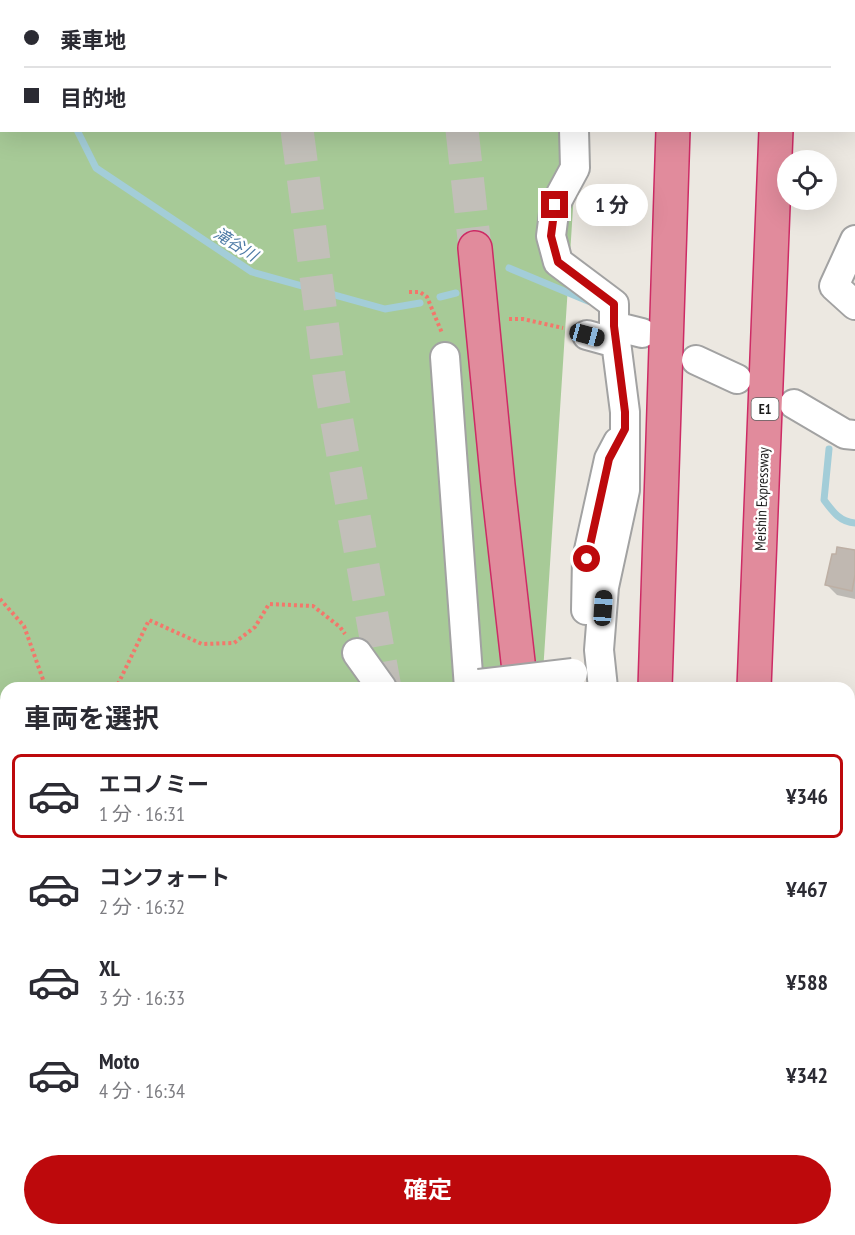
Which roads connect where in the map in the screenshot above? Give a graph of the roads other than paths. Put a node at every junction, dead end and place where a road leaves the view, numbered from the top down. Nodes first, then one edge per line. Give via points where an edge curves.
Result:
1 (574, 132) edge
2 (673, 132) edge
3 (776, 132) edge
4 (855, 240) edge
5 (475, 248) tunnel mouth
6 (855, 305) edge
7 (624, 334) junction
8 (587, 335) road end
9 (447, 345) road end
10 (696, 360) dead end
11 (737, 379) dead end
12 (794, 404) dead end
13 (625, 429) junction
14 (855, 435) edge
15 (357, 654) road end
16 (378, 682) edge
17 (472, 682) edge
18 (503, 682) edge
19 (520, 682) edge
20 (602, 682) edge
21 (655, 682) edge
22 (754, 682) edge

1 - 7 street via 575,168 555,205 551,236 558,262 614,304
2 - 21 highway
3 - 22 highway, Meishin Expressway / E1
4 - 6 street via 834,286
5 - 19 highway
7 - 8 street
7 - 13 street
9 - 17 street
10 - 11 street
12 - 14 street via 845,434
13 - 18 street, bridge via 609,459 587,559 585,672
13 - 20 street via 625,490 604,586 599,651
15 - 16 street

